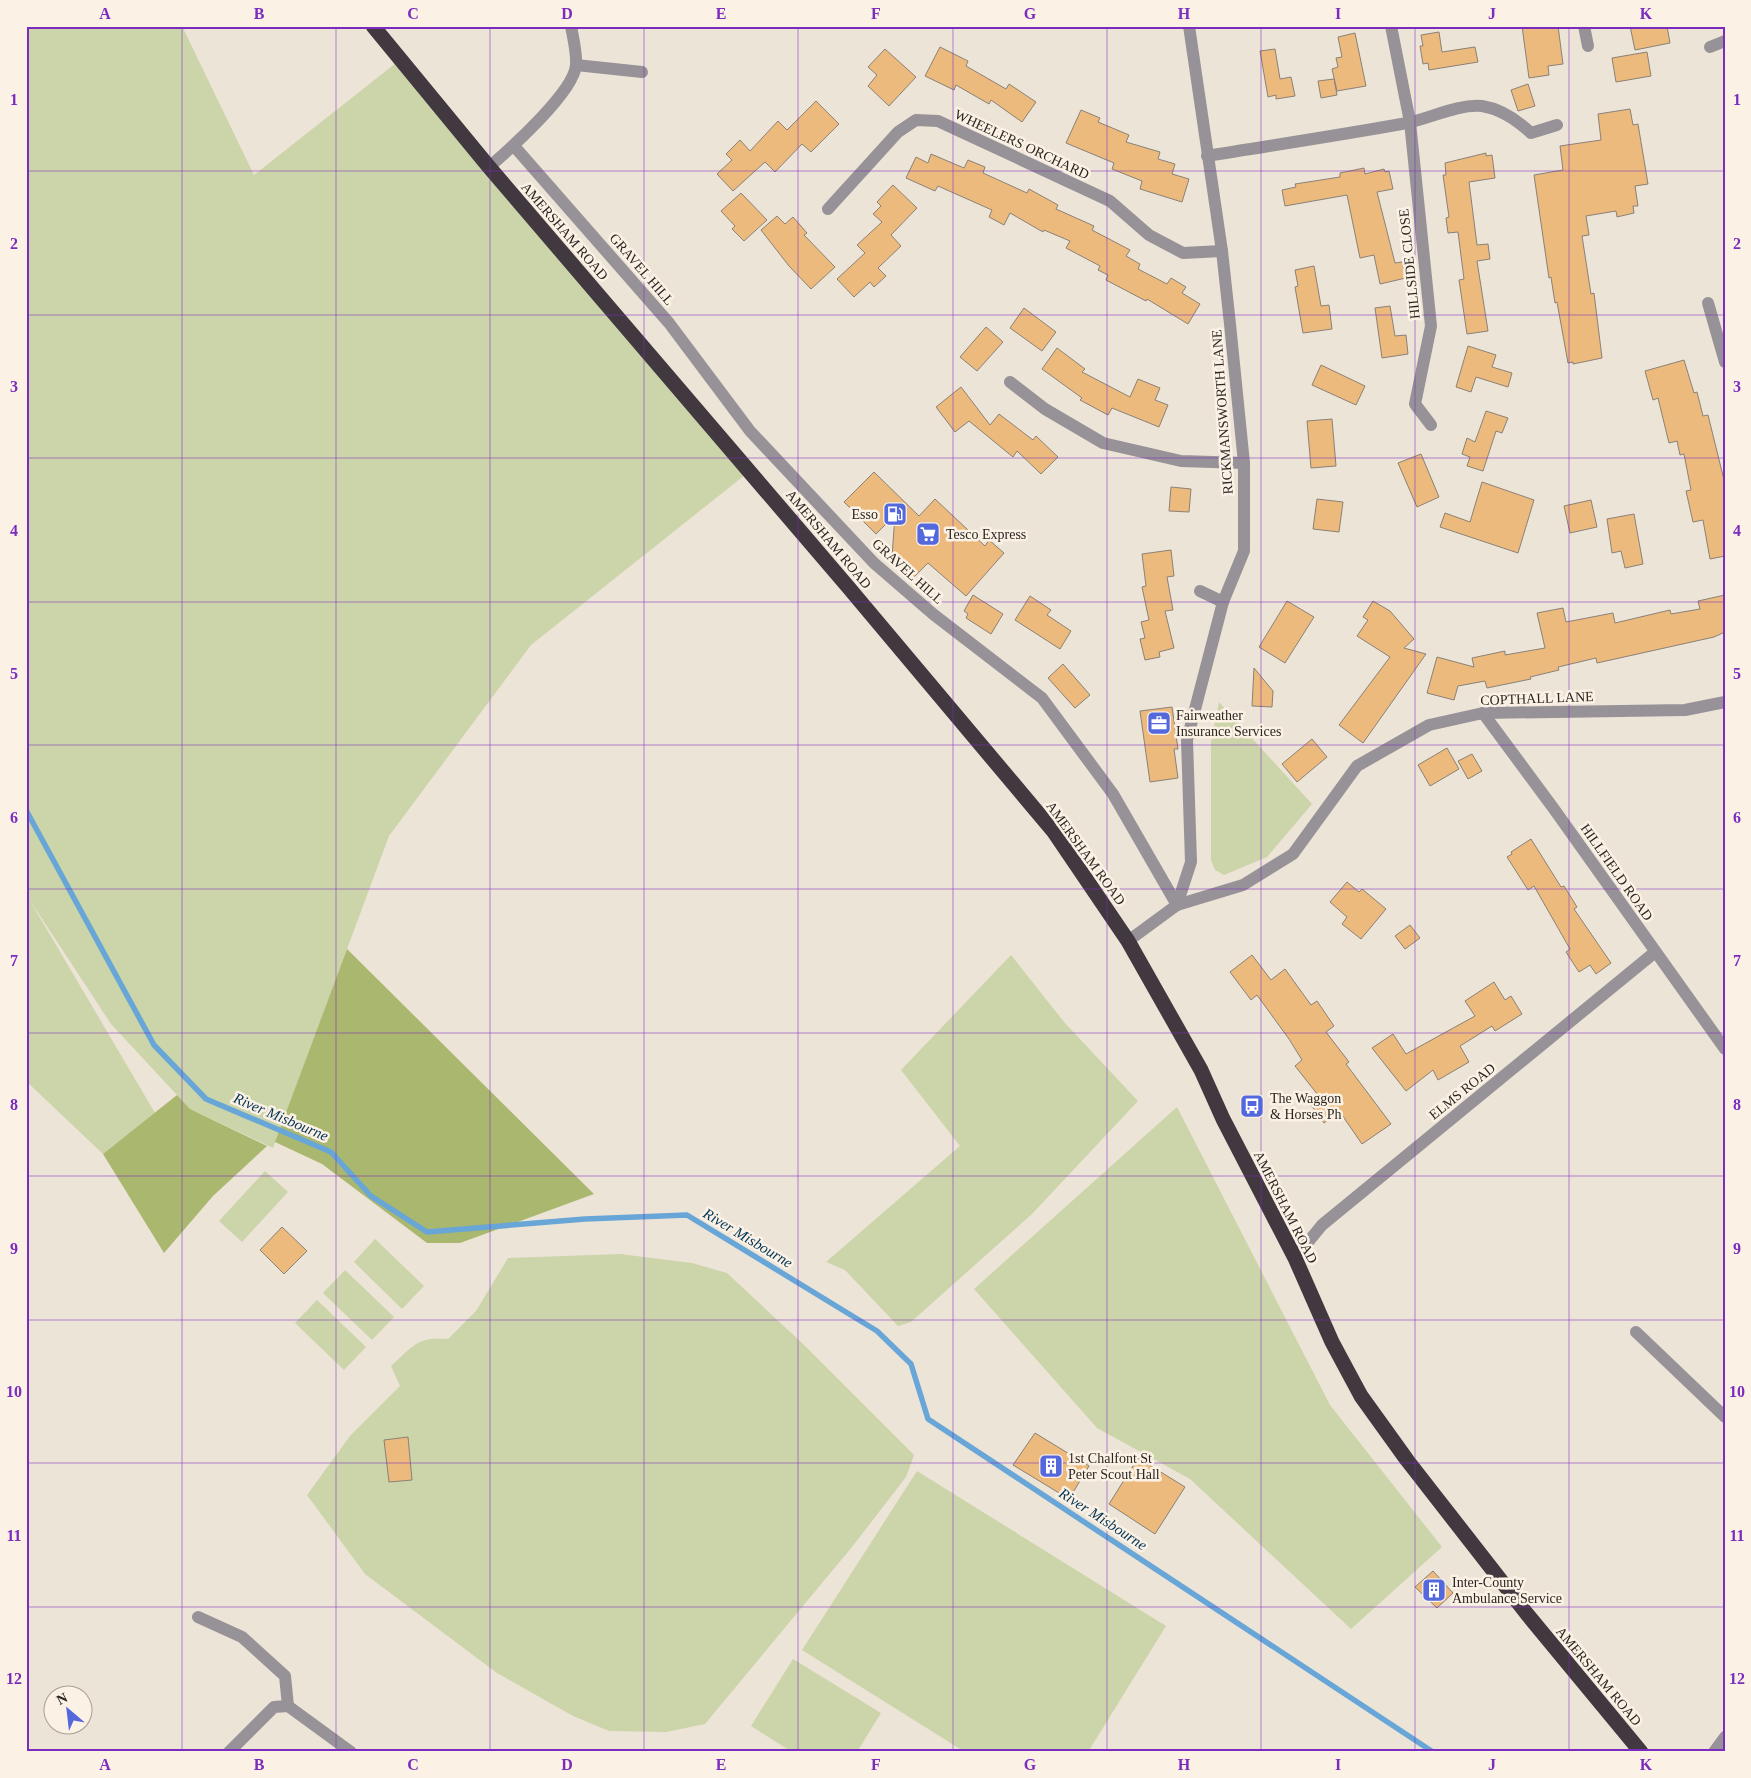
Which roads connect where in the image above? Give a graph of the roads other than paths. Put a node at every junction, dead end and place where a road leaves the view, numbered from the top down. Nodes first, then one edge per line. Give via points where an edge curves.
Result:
1 (373, 26) edge
2 (571, 26) edge
3 (1189, 26) edge
4 (1391, 26) edge
5 (1584, 26) edge
6 (1725, 41) edge
7 (1588, 46) dead end
8 (1710, 47) dead end
9 (576, 65) junction
10 (642, 72) dead end
11 (1410, 122) junction
12 (1557, 125) dead end
13 (514, 146) junction
14 (1207, 156) junction
15 (489, 167) junction
16 (828, 209) dead end
17 (1222, 251) junction
18 (1708, 303) dead end
19 (1725, 362) edge
20 (1010, 382) dead end
21 (1431, 426) dead end
22 (1244, 463) junction
23 (1200, 591) dead end
24 (1222, 602) junction
25 (1725, 702) edge
26 (1483, 713) junction
27 (1177, 905) junction
28 (1128, 941) junction
29 (1654, 952) junction
30 (1725, 1049) edge
31 (1295, 1258) junction
32 (1636, 1332) dead end
33 (1725, 1417) edge
34 (198, 1617) dead end
35 (288, 1706) junction
36 (1725, 1737) edge
37 (229, 1752) edge
38 (351, 1752) edge
39 (1641, 1752) edge
40 (1714, 1752) edge

1 - 15 highway, AMERSHAM ROAD
2 - 9 street
3 - 14 street, RICKMANSWORTH LANE
4 - 11 street, HILLSIDE CLOSE
5 - 7 street
6 - 8 street
9 - 10 street
9 - 13 street via 570,85
11 - 12 street via 1479,106 1493,108 1517,120 1531,133
11 - 14 street
11 - 21 street, HILLSIDE CLOSE via 1431,326 1415,404
13 - 15 street
13 - 27 street, GRAVEL HILL via 669,323 750,431 874,563 933,614 1042,698 1113,794
14 - 17 street, RICKMANSWORTH LANE
15 - 28 highway, AMERSHAM ROAD via 850,588 1054,832
16 - 17 street, WHEELERS ORCHARD via 898,132 916,120 938,122 1110,201 1149,235 1183,253
17 - 22 street, RICKMANSWORTH LANE
18 - 19 street
20 - 22 street via 1045,409 1103,443 1181,461
22 - 24 street, RICKMANSWORTH LANE via 1244,551
23 - 24 street
24 - 27 street, RICKMANSWORTH LANE via 1187,740 1191,862
25 - 26 street, COPTHALL LANE via 1685,710
26 - 27 street, COPTHALL LANE via 1429,725 1357,766 1293,854 1243,885
26 - 29 street, HILLFIELD ROAD
27 - 28 street
28 - 31 highway, AMERSHAM ROAD via 1201,1070
29 - 30 street, HILLFIELD ROAD
29 - 31 street, ELMS ROAD via 1322,1225
31 - 39 highway, AMERSHAM ROAD via 1332,1342 1361,1396 1527,1614
32 - 33 street
34 - 35 street via 242,1637 285,1676
35 - 37 street via 274,1707
35 - 38 street
36 - 40 street

